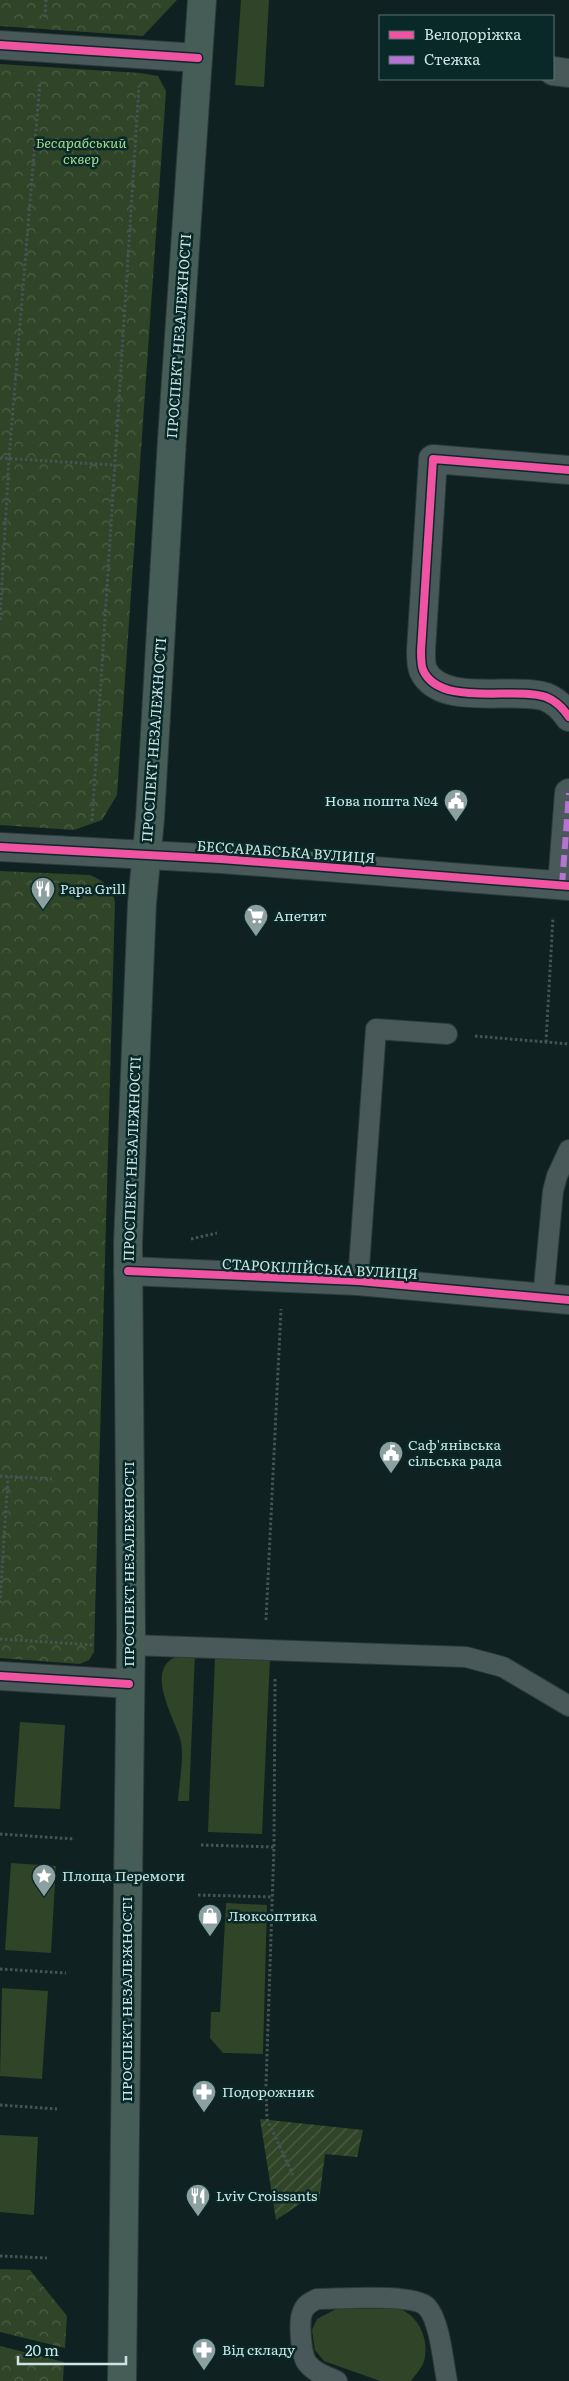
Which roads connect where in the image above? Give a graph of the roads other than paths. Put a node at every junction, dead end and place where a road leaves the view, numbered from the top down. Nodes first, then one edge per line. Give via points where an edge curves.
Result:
1 (202, 0) edge
2 (0, 45) edge
3 (198, 58) junction
4 (554, 71) edge
5 (569, 74) edge
6 (569, 470) edge
7 (569, 717) edge
8 (569, 793) edge
9 (0, 847) edge
10 (147, 854) junction
11 (566, 885) edge
12 (447, 1034) road end
13 (569, 1150) edge
14 (128, 1271) junction
15 (358, 1281) junction
16 (556, 1299) edge
17 (130, 1644) junction
18 (0, 1676) edge
19 (129, 1684) junction
20 (569, 1706) edge
21 (122, 2381) edge
22 (337, 2381) edge
23 (447, 2381) edge

1 - 3 main road, ПРОСПЕКТ НЕЗАЛЕЖНОСТІ
2 - 3 street
3 - 10 main road, ПРОСПЕКТ НЕЗАЛЕЖНОСТІ
4 - 5 street
6 - 7 street via 433,459 421,651 422,669 433,684 450,691 545,697 559,704
8 - 11 street
9 - 10 street, БЕССАРАБСЬКА ВУЛИЦЯ
10 - 11 street, БЕССАРАБСЬКА ВУЛИЦЯ
10 - 14 main road, ПРОСПЕКТ НЕЗАЛЕЖНОСТІ
12 - 15 lane via 376,1029
13 - 16 lane via 553,1191
14 - 15 street, СТАРОКІЛІЙСЬКА ВУЛИЦЯ
14 - 17 main road, ПРОСПЕКТ НЕЗАЛЕЖНОСТІ
15 - 16 street, СТАРОКІЛІЙСЬКА ВУЛИЦЯ
17 - 19 main road, ПРОСПЕКТ НЕЗАЛЕЖНОСТІ
17 - 20 lane via 466,1657 503,1667
18 - 19 street
19 - 21 main road, ПРОСПЕКТ НЕЗАЛЕЖНОСТІ
22 - 23 lane via 316,2372 306,2362 301,2349 301,2312 317,2299 407,2299 426,2306 435,2323

